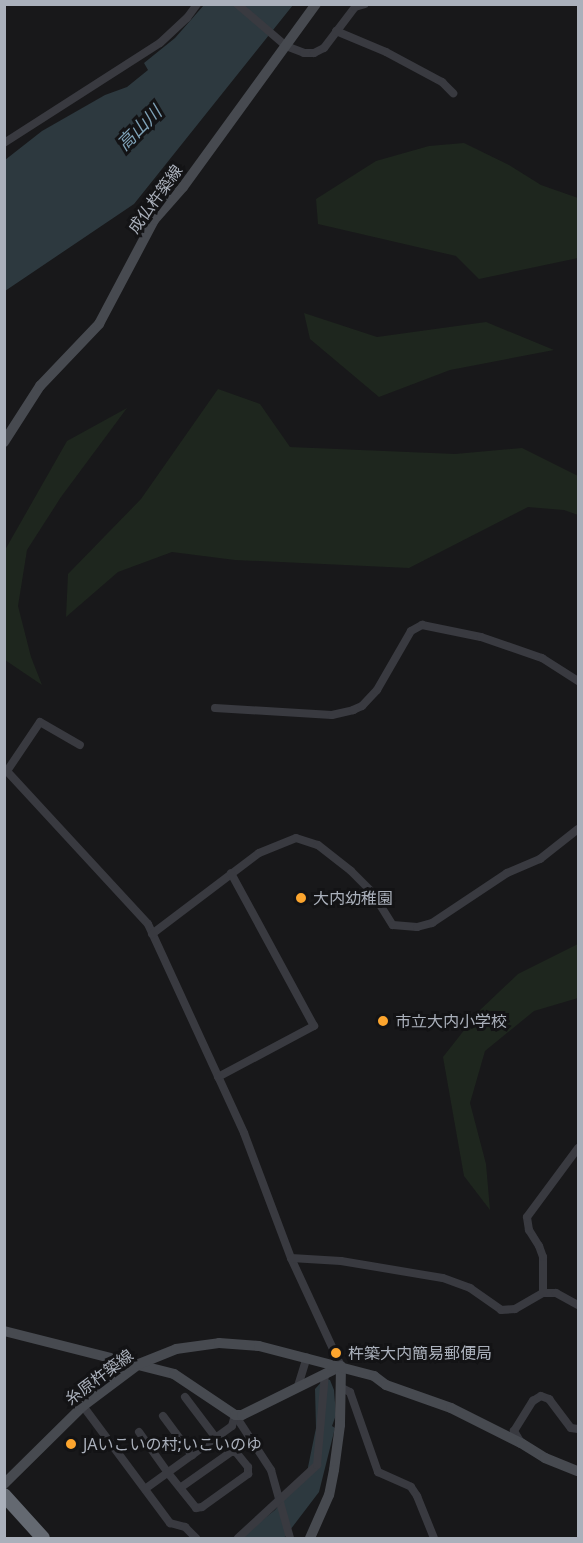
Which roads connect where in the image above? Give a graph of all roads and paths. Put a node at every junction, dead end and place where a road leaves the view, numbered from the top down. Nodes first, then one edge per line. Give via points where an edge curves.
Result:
1 (197, 4) edge
2 (237, 4) edge
3 (316, 4) edge
4 (365, 4) edge
5 (336, 31) junction
6 (286, 46) junction
7 (453, 93) dead end
8 (4, 143) edge
9 (4, 442) edge
10 (579, 681) edge
11 (215, 708) dead end
12 (80, 745) dead end
13 (6, 770) edge
14 (579, 829) edge
15 (231, 873) junction
16 (152, 934) junction
17 (218, 1077) junction
18 (579, 1148) edge
19 (291, 1258) junction
20 (543, 1293) junction
21 (579, 1305) edge
22 (4, 1331) edge
23 (307, 1357) junction
24 (139, 1364) junction
25 (341, 1366) junction
26 (325, 1373) junction
27 (298, 1386) junction
28 (342, 1388) junction
29 (186, 1397) dead end
30 (83, 1406) junction
31 (235, 1414) junction
32 (163, 1416) dead end
33 (579, 1429) edge
34 (138, 1432) dead end
35 (216, 1438) junction
36 (521, 1443) junction
37 (192, 1455) junction
38 (579, 1471) edge
39 (168, 1473) junction
40 (4, 1484) edge
41 (180, 1488) junction
42 (145, 1489) junction
43 (4, 1495) edge
44 (280, 1500) junction
45 (44, 1539) edge
46 (196, 1539) edge
47 (238, 1539) edge
48 (290, 1539) edge
49 (310, 1539) edge
50 (434, 1539) edge

1 - 8 street via 160,43
2 - 6 street
3 - 6 main road, 成仏杵築線
4 - 5 street via 355,8
5 - 6 street via 319,51 304,53
5 - 7 street via 386,52 442,82
6 - 9 main road, 成仏杵築線 via 183,187 154,220 103,318 40,386
10 - 11 street via 542,657 481,637 420,626 411,631 377,690 353,710 332,715
12 - 13 street via 40,722
13 - 16 street via 148,924
14 - 15 street via 540,859 507,873 432,923 417,927 393,925 372,892 351,871 318,844 302,839 259,853
15 - 16 street
15 - 17 street via 314,1026
16 - 17 street
17 - 19 street via 264,1183
18 - 20 street via 527,1217 543,1257
19 - 20 street via 341,1261 442,1278 470,1288 501,1310 515,1309
19 - 25 street
20 - 21 street via 556,1293
22 - 24 main road
23 - 24 main road, 糸原杵築線 via 259,1346 219,1343 176,1349
23 - 25 main road, 糸原杵築線
23 - 27 street
24 - 30 main road, 糸原杵築線
24 - 31 main road via 174,1374
25 - 26 main road
25 - 28 main road
25 - 36 main road, 糸原杵築線 via 451,1408
26 - 27 main road
26 - 44 street via 318,1461
27 - 31 main road via 242,1415
28 - 49 main road via 334,1470
28 - 50 street via 350,1392 378,1472 411,1487
29 - 35 street
30 - 40 main road, 糸原杵築線
30 - 42 street
31 - 35 street via 235,1423
31 - 44 street via 271,1470
32 - 37 street
33 - 36 street via 571,1428 549,1399 541,1396 514,1431
34 - 39 street
35 - 37 street
36 - 38 main road, 糸原杵築線 via 545,1458
37 - 39 street
39 - 41 street
39 - 42 street
41 - 41 street via 198,1509 248,1474 248,1467 236,1452 231,1452
42 - 46 street via 170,1523 185,1527
43 - 45 highway
44 - 47 street
44 - 48 street

